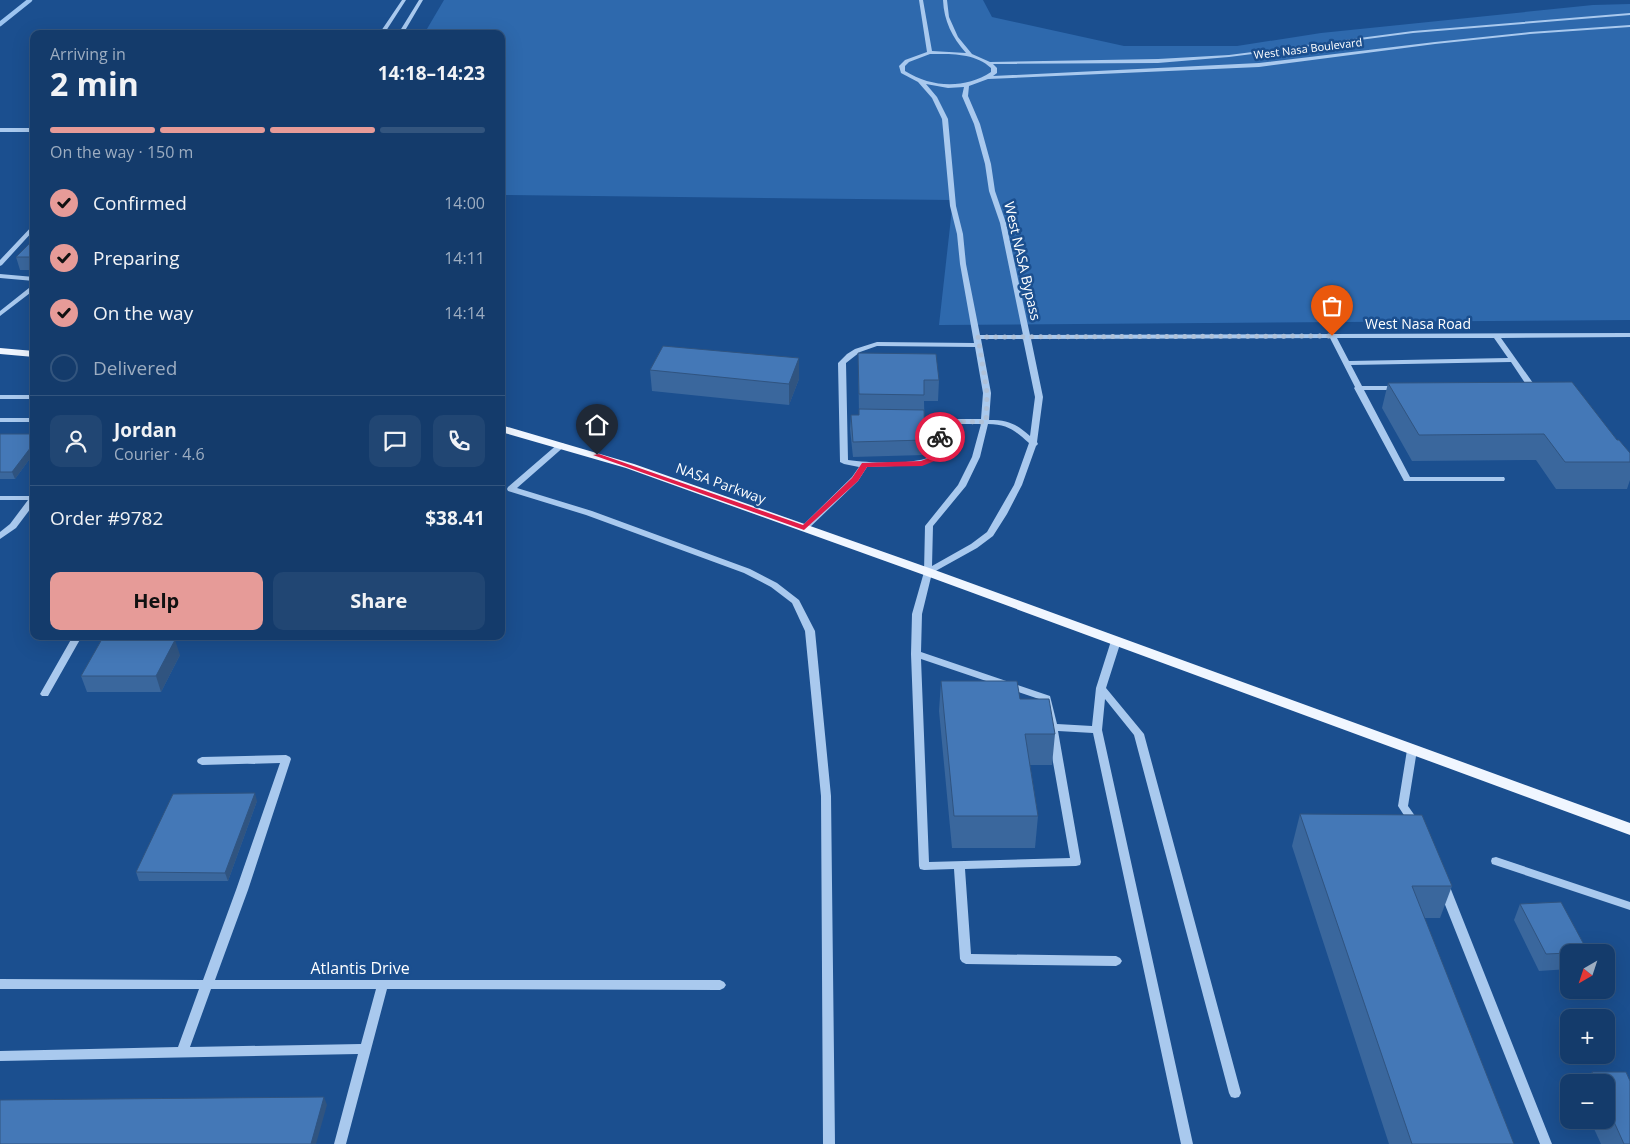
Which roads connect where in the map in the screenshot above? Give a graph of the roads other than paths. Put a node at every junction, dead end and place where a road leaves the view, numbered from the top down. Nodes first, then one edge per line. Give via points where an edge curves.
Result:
1 (404, 0) edge
2 (421, 0) edge
3 (921, 0) edge
4 (945, 0) edge
5 (1630, 14) edge
6 (1630, 26) edge
7 (384, 30) edge
8 (402, 30) edge
9 (930, 53) junction
10 (971, 56) junction
11 (990, 63) junction
12 (988, 78) junction
13 (920, 81) junction
14 (966, 84) junction
15 (0, 130) edge
16 (30, 130) edge
17 (30, 230) edge
18 (0, 264) edge
19 (0, 276) edge
20 (30, 279) edge
21 (30, 289) edge
22 (0, 314) edge
23 (1496, 335) junction
24 (1630, 335) edge
25 (1025, 336) junction
26 (1332, 336) junction
27 (978, 341) junction
28 (0, 351) edge
29 (30, 354) edge
30 (1513, 360) junction
31 (1346, 363) junction
32 (1518, 387) edge
33 (1358, 388) junction
34 (1406, 388) edge
35 (0, 397) edge
36 (30, 397) edge
37 (843, 419) junction
38 (0, 420) edge
39 (30, 420) edge
40 (852, 420) edge
41 (907, 420) edge
42 (944, 421) junction
43 (986, 422) junction
44 (505, 429) edge
45 (1034, 444) junction
46 (562, 445) junction
47 (864, 465) junction
48 (1501, 479) dead end
49 (506, 488) edge
50 (0, 498) edge
51 (30, 498) edge
52 (30, 503) edge
53 (804, 528) junction
54 (0, 536) edge
55 (928, 572) junction
56 (76, 640) edge
57 (1116, 641) junction
58 (916, 654) junction
59 (1101, 688) junction
60 (45, 694) dead end
61 (1052, 727) junction
62 (1097, 730) junction
63 (1412, 750) junction
64 (202, 760) dead end
65 (1630, 830) edge
66 (1420, 831) edge
67 (1496, 861) dead end
68 (959, 865) junction
69 (1438, 873) edge
70 (1630, 906) edge
71 (1116, 960) dead end
72 (0, 984) edge
73 (208, 984) junction
74 (383, 984) junction
75 (720, 985) dead end
76 (366, 1049) junction
77 (182, 1052) junction
78 (0, 1056) edge
79 (1235, 1093) dead end
80 (340, 1144) edge
81 (829, 1144) edge
82 (1188, 1144) edge
83 (1546, 1144) edge

1 - 7 street
2 - 8 street
3 - 9 street
4 - 10 street via 946,17 954,37
5 - 11 street, West Nasa Boulevard via 1413,32 1229,56
6 - 12 street, West Nasa Boulevard via 1435,43 1250,66
9 - 10 street
9 - 13 street via 916,56 902,66 903,72
10 - 11 street
11 - 12 street via 994,73
12 - 14 street
13 - 14 street via 942,85
13 - 27 street via 934,96 945,119 952,206 960,234
14 - 25 street, West NASA Bypass via 965,96 977,124 992,191 1003,222
15 - 16 street
17 - 18 street
19 - 20 street
21 - 22 street
23 - 24 street, West Nasa Road
23 - 26 street, West Nasa Road
23 - 30 street
25 - 26 street, West Nasa Road
25 - 27 street, West Nasa Road
25 - 45 street, West NASA Bypass via 1039,397
26 - 31 street
27 - 37 street, West Nasa Road via 877,344 862,347 848,355 842,363
27 - 43 street via 987,393
28 - 29 main road
30 - 31 street
30 - 32 street via 1529,386
31 - 33 street
33 - 34 street
33 - 48 street via 1407,479
35 - 36 street
37 - 40 street
37 - 47 street via 844,462
38 - 39 street
41 - 42 street
42 - 43 street
42 - 47 street via 934,458 922,464
43 - 45 street via 1015,427
43 - 55 street via 976,458 962,486 929,526
44 - 46 main road, NASA Parkway
45 - 55 street, West NASA Bypass via 1017,490 989,535
46 - 49 street
46 - 53 main road, NASA Parkway
47 - 53 street via 855,479
49 - 81 street via 589,513 747,571 774,584 796,602 810,631 826,796
50 - 51 street
52 - 54 street via 13,526
53 - 55 main road, NASA Parkway
55 - 57 main road, NASA Parkway
55 - 58 street via 917,614
56 - 60 street
57 - 59 street
57 - 63 main road, NASA Parkway
58 - 61 street via 1047,698
58 - 68 street via 924,866
59 - 62 street
59 - 79 street via 1139,734
61 - 62 street
61 - 68 street via 1076,862
62 - 82 street
63 - 65 main road, NASA Parkway
63 - 66 street via 1403,806 1405,817
64 - 73 street via 286,759
67 - 70 street
68 - 71 street via 966,959
69 - 83 street
72 - 73 street, Atlantis Drive
73 - 74 street, Atlantis Drive
73 - 77 street
74 - 75 street, Atlantis Drive
74 - 76 street
76 - 77 street
76 - 80 street
77 - 78 street

